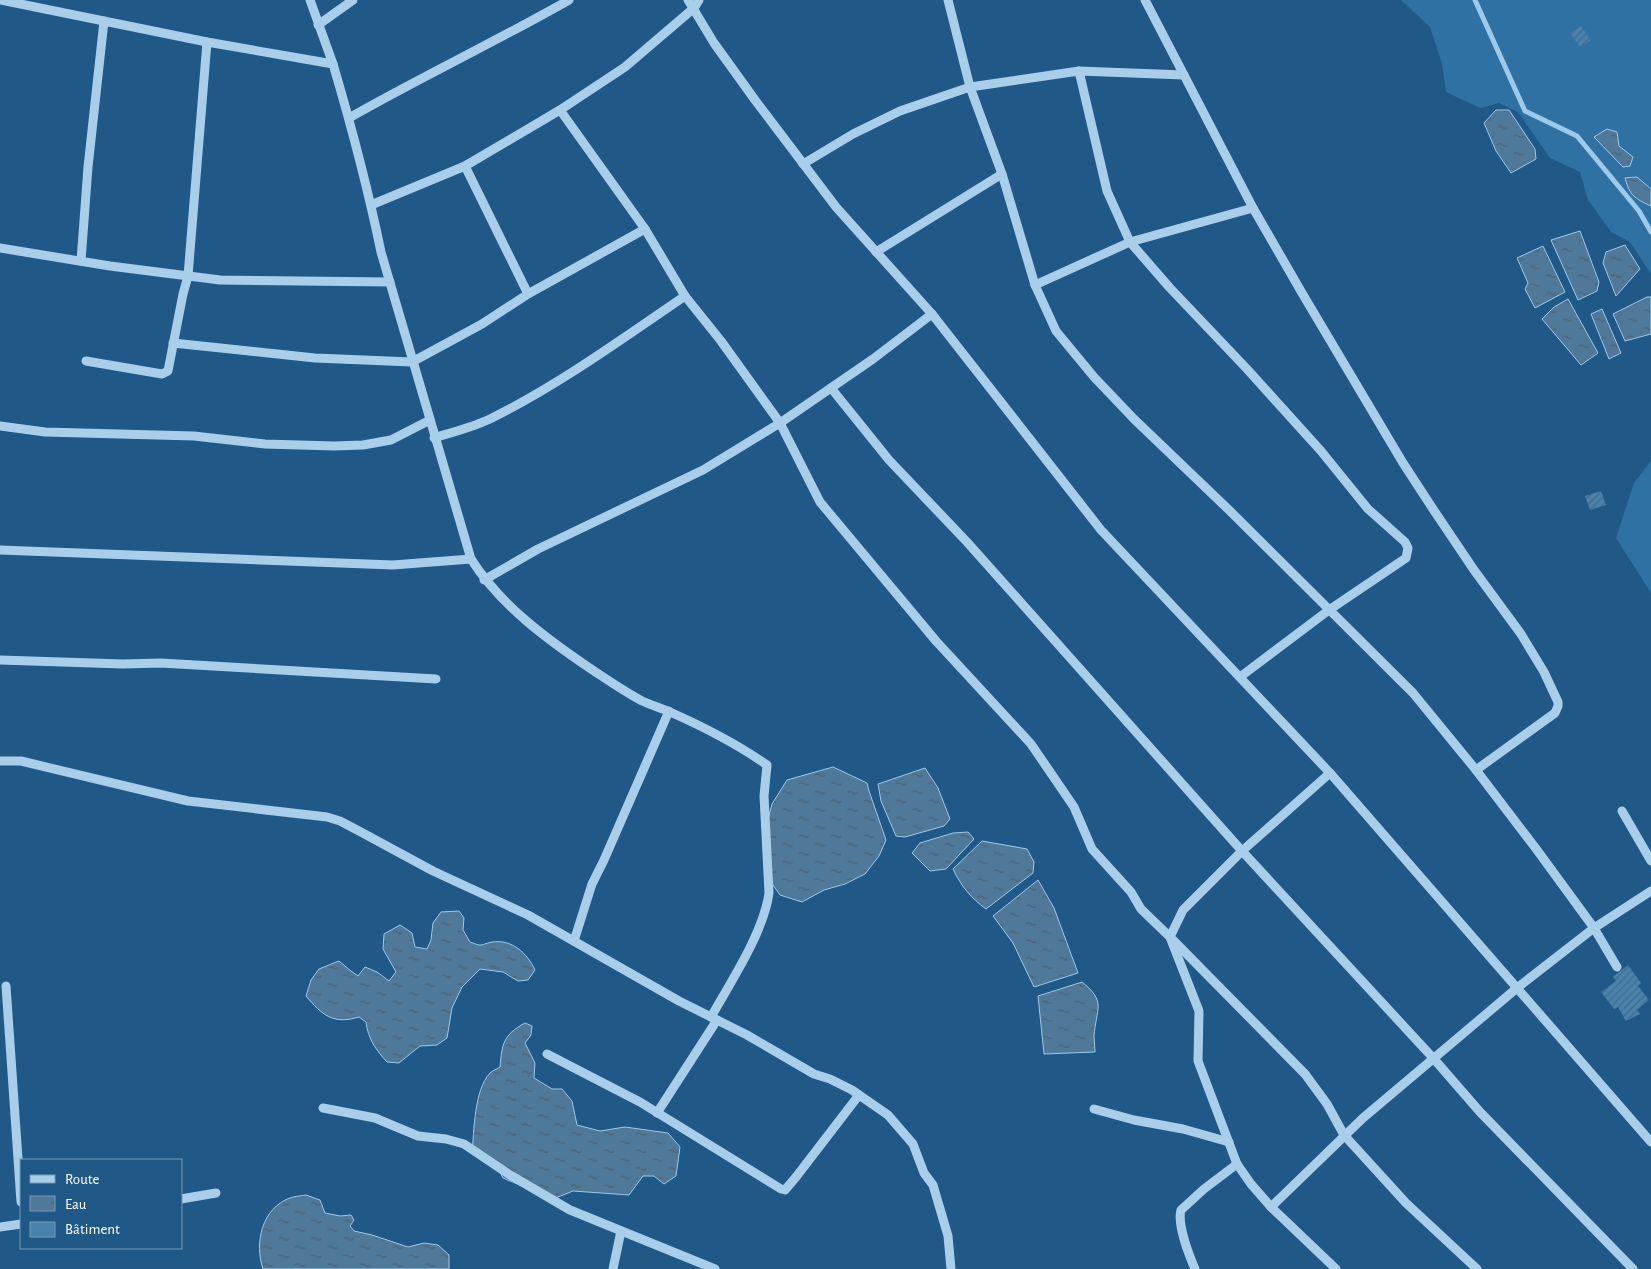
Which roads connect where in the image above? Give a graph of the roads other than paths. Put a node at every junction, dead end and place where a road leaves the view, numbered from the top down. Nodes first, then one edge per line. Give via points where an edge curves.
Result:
1 (1, 0) edge
2 (310, 0) edge
3 (353, 0) edge
4 (569, 0) edge
5 (688, 0) edge
6 (948, 0) edge
7 (1145, 0) edge
8 (696, 4) edge
9 (104, 21) junction
10 (318, 25) junction
11 (207, 42) junction
12 (333, 64) junction
13 (1079, 72) junction
14 (1184, 75) junction
15 (970, 87) junction
16 (560, 110) junction
17 (349, 118) junction
18 (803, 164) junction
19 (465, 166) junction
20 (1002, 174) junction
21 (371, 205) junction
22 (1253, 208) junction
23 (645, 229) junction
24 (1130, 242) junction
25 (0, 248) edge
26 (876, 252) junction
27 (81, 261) junction
28 (188, 276) junction
29 (390, 282) junction
30 (1036, 284) junction
31 (528, 294) junction
32 (685, 296) junction
33 (932, 314) junction
34 (173, 343) junction
35 (86, 361) dead end
36 (412, 362) junction
37 (831, 388) junction
38 (430, 420) junction
39 (780, 423) junction
40 (0, 426) edge
41 (434, 438) junction
42 (0, 550) edge
43 (471, 559) junction
44 (484, 580) junction
45 (1329, 610) junction
46 (0, 660) edge
47 (1240, 677) junction
48 (436, 679) dead end
49 (669, 711) junction
50 (0, 761) edge
51 (1476, 770) junction
52 (1330, 773) junction
53 (1622, 811) dead end
54 (1242, 851) junction
55 (1651, 860) edge
56 (1651, 891) edge
57 (1594, 928) junction
58 (1170, 937) junction
59 (574, 941) junction
60 (1617, 967) dead end
61 (6, 986) dead end
62 (1517, 988) junction
63 (714, 1019) junction
64 (547, 1054) dead end
65 (1434, 1059) junction
66 (859, 1095) junction
67 (323, 1108) dead end
68 (1094, 1110) dead end
69 (657, 1113) junction
70 (1344, 1136) junction
71 (1229, 1142) junction
72 (1651, 1142) edge
73 (1237, 1164) junction
74 (20, 1188) edge
75 (216, 1194) dead end
76 (182, 1199) edge
77 (1271, 1207) junction
78 (20, 1224) edge
79 (0, 1227) edge
80 (621, 1231) junction
81 (613, 1269) edge
82 (715, 1269) edge
83 (951, 1269) edge
84 (1195, 1269) edge
85 (1336, 1269) edge
86 (1477, 1269) edge
87 (1634, 1269) edge

1 - 9 street
2 - 10 street
3 - 10 street
4 - 17 street
5 - 8 street
6 - 15 street
7 - 14 street
8 - 16 street via 625,67
8 - 18 street via 714,43
9 - 11 street
9 - 27 street
10 - 12 street
11 - 12 street
11 - 28 street
12 - 17 street
13 - 14 street
13 - 15 street
13 - 24 street via 1107,191
14 - 22 street
15 - 18 street via 900,111
15 - 20 street
16 - 19 street
16 - 23 street
17 - 21 street
18 - 26 street
19 - 21 street
19 - 31 street
20 - 26 street
20 - 30 street
21 - 29 street
22 - 24 street
22 - 51 street via 1404,463 1474,570 1521,634 1558,702 1555,713
23 - 31 street
23 - 32 street
24 - 30 street
24 - 45 street via 1308,437 1368,509 1405,542 1408,548 1406,558
25 - 27 street
26 - 33 street
27 - 28 street
28 - 29 street via 220,280
28 - 34 street
29 - 36 street
30 - 45 street via 1056,331 1094,377
31 - 36 street via 482,324
32 - 39 street
32 - 41 street via 575,371 498,415
33 - 37 street
33 - 47 street via 1101,530
34 - 35 street via 168,371 162,374
34 - 36 street via 315,358
36 - 38 street
37 - 39 street
37 - 54 street via 889,460 967,542
38 - 40 street via 391,440 344,446 265,444 194,436 45,432
38 - 41 street
39 - 44 street via 703,470 538,549
39 - 58 street via 820,502 936,641 1031,744 1074,807 1092,849
41 - 43 street
42 - 43 street via 393,565
43 - 44 street
44 - 49 street via 560,648 621,689
45 - 47 street
45 - 51 street via 1413,693
46 - 48 street via 161,663
47 - 52 street
49 - 59 street via 592,884
49 - 63 street via 739,746 767,767 764,796 767,907
50 - 59 street via 21,761 188,801 334,819
51 - 57 street
52 - 54 street
52 - 62 street
53 - 55 street
54 - 58 street via 1183,910
54 - 65 street
56 - 57 street
57 - 60 street
57 - 62 street
58 - 70 street via 1304,1074 1328,1104
58 - 71 street via 1199,1011 1198,1062
59 - 63 street
61 - 74 street
62 - 65 street
62 - 72 street
63 - 66 street
63 - 69 street
64 - 69 street
65 - 70 street
65 - 87 street via 1480,1112
66 - 69 street via 785,1190
66 - 83 street via 888,1114 913,1144 924,1173 933,1185 943,1216
67 - 80 street via 375,1118 418,1136 464,1144 570,1210
68 - 71 street via 1184,1128
70 - 77 street
70 - 86 street via 1406,1203
71 - 73 street
73 - 77 street
73 - 84 street via 1181,1210 1180,1221
75 - 76 street
77 - 85 street
78 - 79 street
80 - 81 street
80 - 82 street

